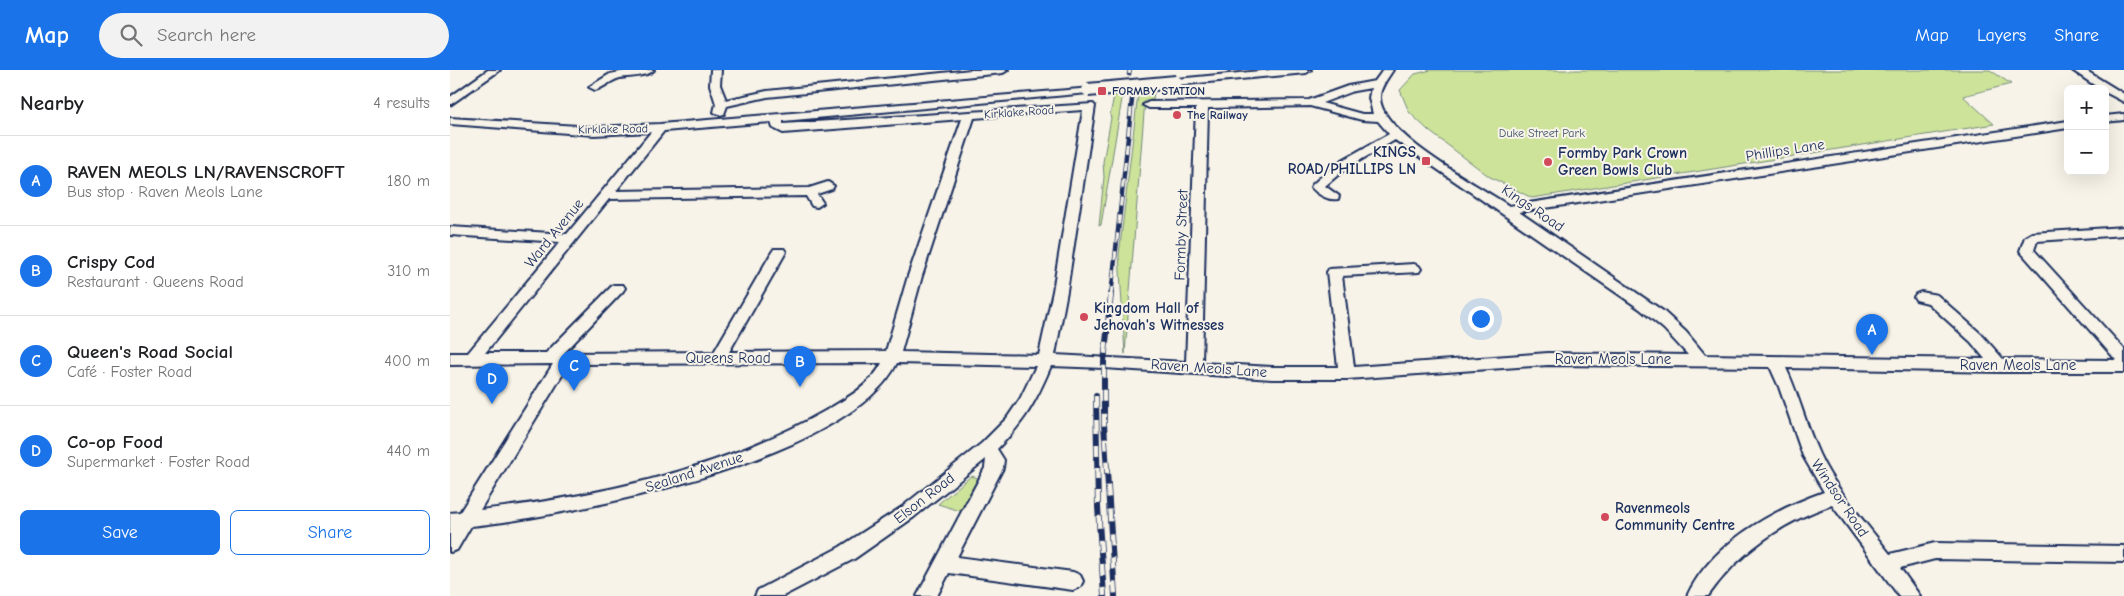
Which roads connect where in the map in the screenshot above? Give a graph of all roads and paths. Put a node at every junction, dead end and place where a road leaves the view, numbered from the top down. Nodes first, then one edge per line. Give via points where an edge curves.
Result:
1 (495, 70) edge
2 (649, 70) edge
3 (716, 70) edge
4 (1003, 70) edge
5 (1306, 70) edge
6 (2077, 70) edge
7 (1389, 71) edge
8 (1377, 84) junction
9 (595, 87) dead end
10 (2124, 99) edge
11 (450, 102) edge
12 (1310, 103) junction
13 (722, 104) junction
14 (1202, 104) junction
15 (1150, 105) dead end
16 (1090, 106) joint
17 (968, 116) junction
18 (2124, 117) edge
19 (777, 118) junction
20 (1382, 118) junction
21 (2109, 119) edge
22 (450, 120) edge
23 (717, 123) junction
24 (2064, 125) edge
25 (660, 128) junction
26 (1396, 135) junction
27 (828, 186) dead end
28 (606, 195) junction
29 (1333, 196) dead end
30 (1508, 210) junction
31 (450, 231) edge
32 (2124, 231) edge
33 (570, 238) junction
34 (779, 252) dead end
35 (1414, 269) dead end
36 (618, 288) dead end
37 (1921, 297) dead end
38 (891, 356) junction
39 (472, 358) junction
40 (718, 358) junction
41 (450, 359) edge
42 (557, 359) junction
43 (2124, 359) edge
44 (1046, 360) junction
45 (1700, 360) junction
46 (1104, 362) joint
47 (1776, 363) junction
48 (2000, 366) junction
49 (2124, 366) edge
50 (1194, 367) junction
51 (1347, 373) junction
52 (988, 448) junction
53 (1836, 496) junction
54 (457, 520) edge
55 (450, 544) edge
56 (2124, 554) edge
57 (1886, 563) junction
58 (943, 564) junction
59 (1073, 581) dead end
60 (765, 596) edge
61 (927, 596) edge
62 (1697, 596) edge
63 (1910, 596) edge

1 - 11 street
2 - 9 street via 619,74
3 - 13 street via 715,86
4 - 13 street via 767,94
5 - 19 street, Kirklake Road, bridge
6 - 10 street
7 - 8 street
8 - 12 street via 1352,88
8 - 20 street, Kings Road via 1375,100
12 - 14 street
12 - 20 street via 1362,117
13 - 23 street
14 - 15 street
14 - 50 street, Formby Street
16 - 17 street, Kirklake Road
16 - 44 street, Elson Road
17 - 19 street, Kirklake Road via 783,129 777,126
17 - 38 street, Sealand Avenue
18 - 21 street
19 - 23 street, Kirklake Road
20 - 26 street, Kings Road
22 - 25 street, Kirklake Road via 555,130
23 - 25 street, Kirklake Road
24 - 30 street, Phillips Lane
25 - 28 street, Ward Avenue
26 - 29 street via 1341,166 1317,187
26 - 30 street, Kings Road
27 - 28 street via 813,197
28 - 33 street, Ward Avenue
30 - 45 street, Kings Road via 1682,335
31 - 33 street
32 - 43 street via 2032,237 2027,251
33 - 39 street, Ward Avenue
34 - 40 street
35 - 51 street via 1334,272
36 - 42 street
37 - 48 street via 1932,298 1976,338
38 - 40 street, Queens Road
38 - 44 street, Queens Road
38 - 54 street, Sealand Avenue via 881,378 865,392 818,423 756,452 628,493 571,505
39 - 41 street, Queens Road
39 - 42 street, Queens Road
40 - 42 street, Queens Road
42 - 54 street
44 - 46 street, Queens Road
44 - 52 street, Elson Road via 1027,402 1013,423
45 - 47 street, Raven Meols Lane
45 - 51 street, Raven Meols Lane via 1548,359
46 - 50 street, Raven Meols Lane
47 - 48 street, Raven Meols Lane
47 - 53 street, Windsor Road via 1811,456
48 - 49 street, Raven Meols Lane
50 - 51 street, Raven Meols Lane
52 - 58 street via 995,460 994,468
52 - 60 street, Elson Road via 908,512 847,554
53 - 57 street, Windsor Road
53 - 62 street via 1807,505 1762,530 1722,563
54 - 55 street
56 - 57 street via 1935,551
57 - 63 street, Windsor Road
58 - 59 street
58 - 61 street

